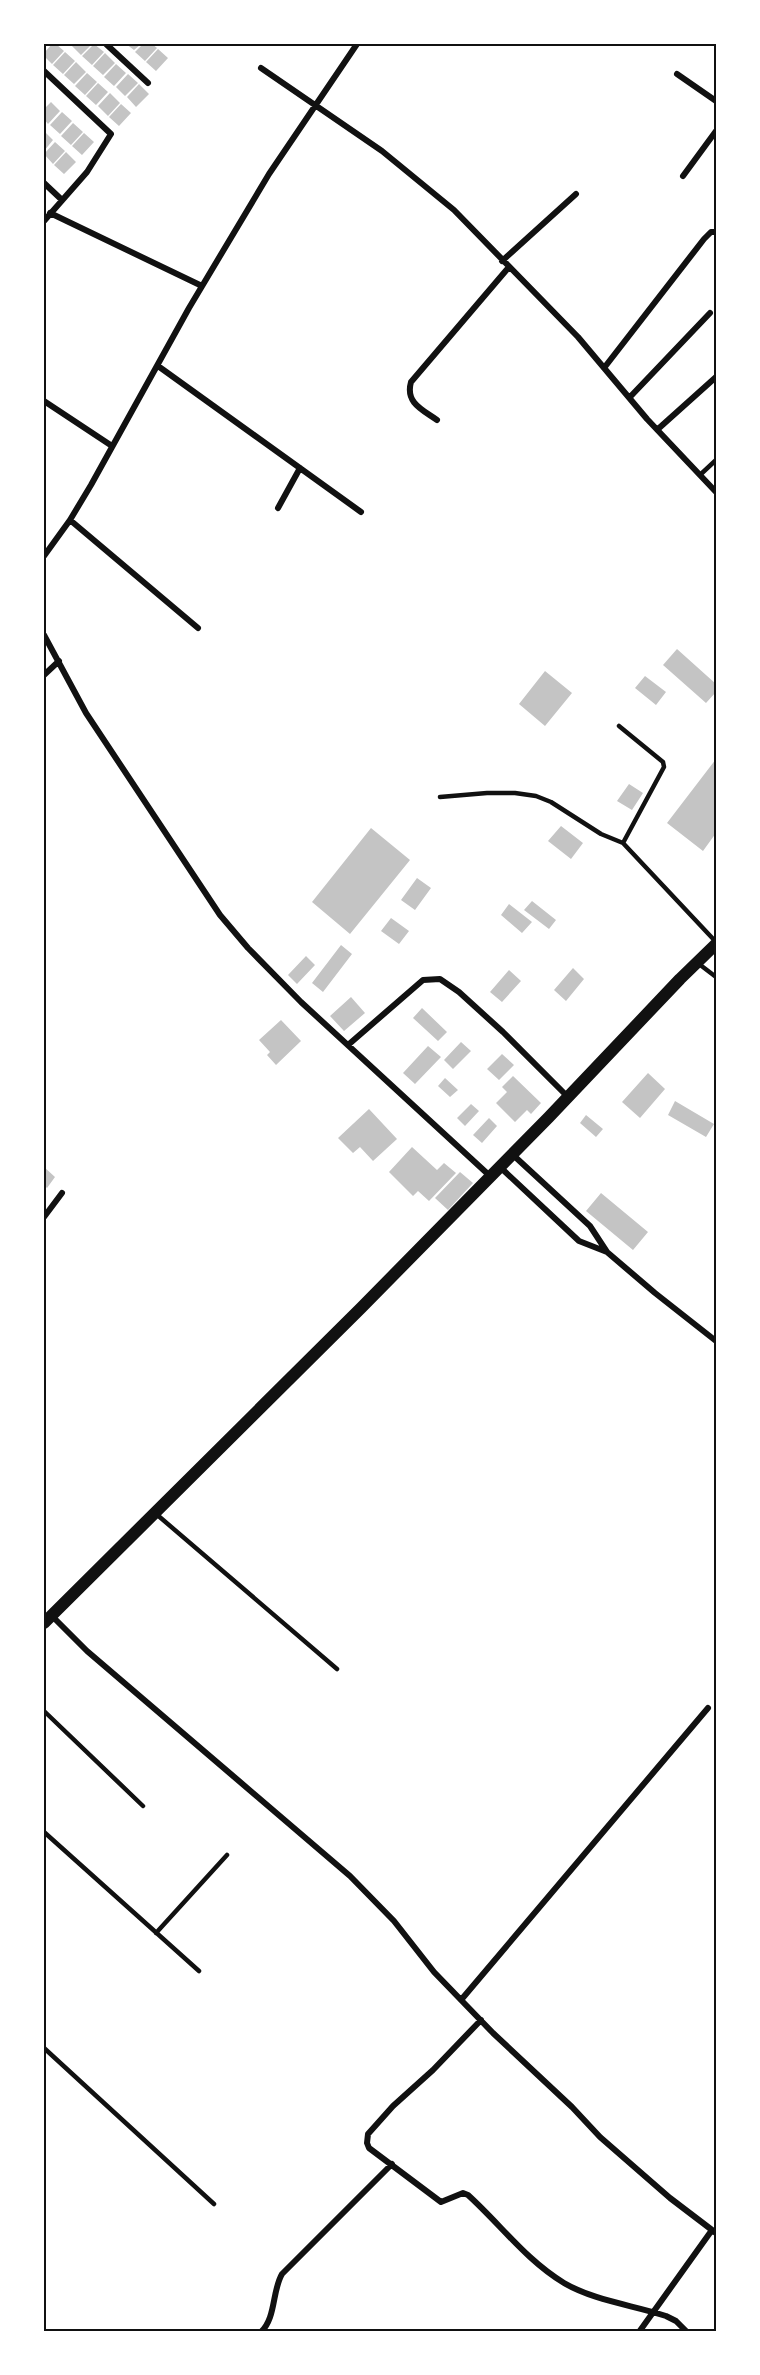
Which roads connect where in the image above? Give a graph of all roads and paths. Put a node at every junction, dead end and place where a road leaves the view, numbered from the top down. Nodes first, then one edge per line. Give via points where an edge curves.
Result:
1 (106, 44) edge
2 (356, 44) edge
3 (261, 68) dead end
4 (44, 71) edge
5 (677, 74) dead end
6 (148, 82) dead end
7 (717, 101) edge
8 (316, 106) junction
9 (717, 131) edge
10 (682, 176) dead end
11 (44, 183) edge
12 (576, 194) dead end
13 (62, 200) junction
14 (50, 213) junction
15 (44, 221) edge
16 (717, 232) edge
17 (502, 261) junction
18 (508, 267) junction
19 (202, 286) junction
20 (710, 313) dead end
21 (158, 366) junction
22 (604, 368) junction
23 (717, 377) edge
24 (630, 397) junction
25 (44, 401) edge
26 (438, 420) dead end
27 (658, 429) junction
28 (112, 446) junction
29 (717, 460) edge
30 (300, 468) junction
31 (701, 474) junction
32 (717, 492) edge
33 (278, 508) dead end
34 (361, 512) dead end
35 (70, 520) junction
36 (44, 556) edge
37 (198, 628) dead end
38 (44, 635) edge
39 (59, 661) junction
40 (44, 675) edge
41 (619, 726) dead end
42 (440, 797) dead end
43 (623, 843) junction
44 (717, 943) edge
45 (697, 963) junction
46 (717, 977) edge
47 (348, 1045) junction
48 (568, 1097) junction
49 (513, 1154) junction
50 (500, 1167) junction
51 (490, 1176) junction
52 (62, 1193) dead end
53 (44, 1217) edge
54 (607, 1252) junction
55 (717, 1341) edge
56 (155, 1513) junction
57 (47, 1619) edge
58 (337, 1669) dead end
59 (708, 1708) dead end
60 (44, 1711) edge
61 (143, 1806) dead end
62 (44, 1832) edge
63 (227, 1855) dead end
64 (156, 1933) junction
65 (198, 1971) dead end
66 (462, 2000) junction
67 (481, 2020) junction
68 (44, 2048) edge
69 (392, 2164) junction
70 (214, 2204) dead end
71 (714, 2231) edge
72 (653, 2312) junction
73 (261, 2331) edge
74 (639, 2331) edge
75 (687, 2331) edge

1 - 6 street
2 - 8 street
3 - 8 street
4 - 13 street via 111,134 87,172
5 - 7 street
8 - 17 street via 382,150 438,196
8 - 19 street via 269,174
9 - 10 street
11 - 13 street
12 - 17 street
13 - 14 street
14 - 15 street
14 - 19 street
16 - 22 street via 704,239
17 - 18 street
18 - 22 street
18 - 26 street via 411,382 409,396 413,403
19 - 21 street
20 - 24 street
21 - 28 street
21 - 30 street
22 - 24 street
23 - 27 street
24 - 27 street
25 - 28 street
27 - 31 street
28 - 35 street
29 - 31 lane
30 - 33 street
30 - 34 street
31 - 32 street
35 - 36 street
35 - 37 street
38 - 39 street
39 - 40 street
39 - 47 street via 86,713 220,915 301,1002
41 - 43 lane via 663,762
42 - 43 lane via 487,792 536,796
43 - 44 lane
44 - 45 main road
45 - 46 lane
45 - 48 main road
47 - 48 street via 423,980 440,979 488,1017
47 - 51 street
48 - 49 main road
49 - 50 main road
49 - 54 street via 591,1226
50 - 51 main road
50 - 54 street via 579,1241
51 - 56 main road
52 - 53 street
54 - 55 street
56 - 57 main road
56 - 58 lane
57 - 66 street via 350,1876 376,1900
59 - 66 street
60 - 61 lane
62 - 64 lane
63 - 64 lane
64 - 65 lane
66 - 67 street
67 - 69 street via 368,2134 369,2148
67 - 71 street via 600,2137
68 - 70 lane
69 - 72 street via 441,2202 463,2193 468,2195 526,2255 567,2284
69 - 73 street via 282,2274 268,2324
71 - 72 street
72 - 74 street
72 - 75 street via 676,2321

